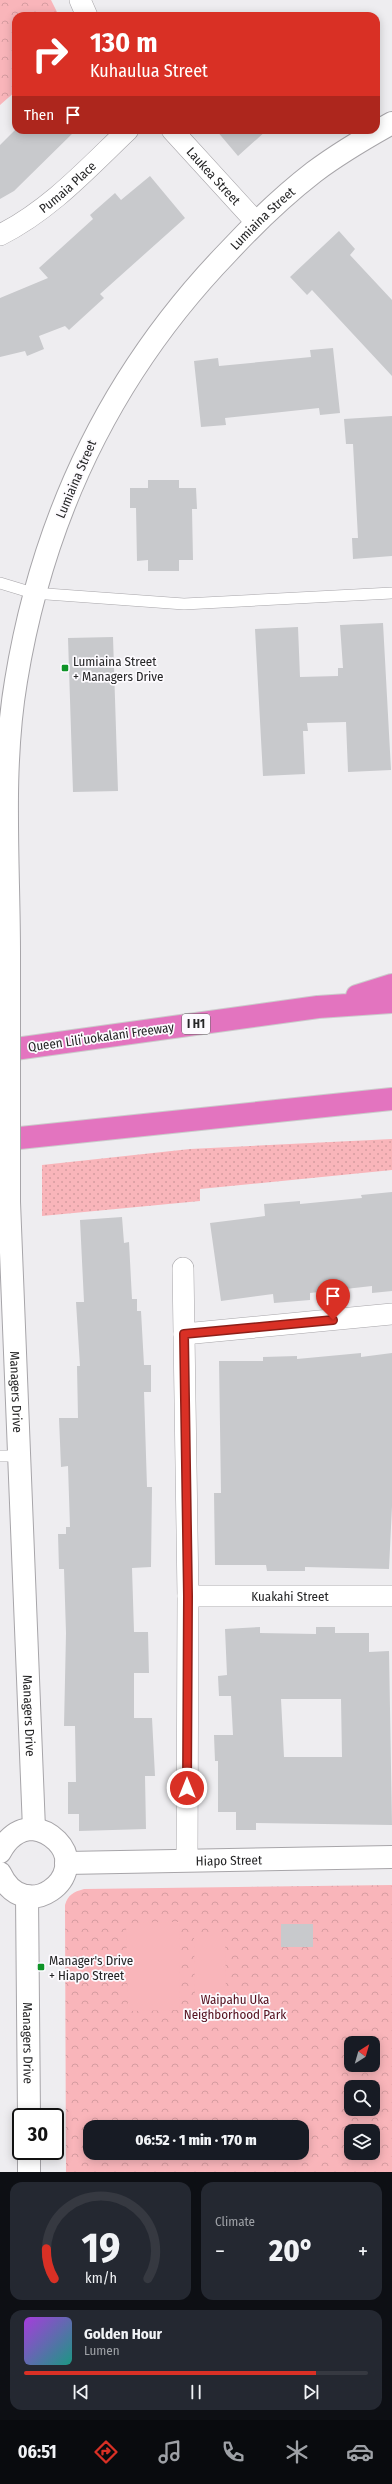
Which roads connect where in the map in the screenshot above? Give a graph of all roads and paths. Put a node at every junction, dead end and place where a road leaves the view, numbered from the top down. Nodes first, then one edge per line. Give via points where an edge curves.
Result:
1 (80, 0) edge
2 (85, 12) edge
3 (392, 123) edge
4 (380, 131) edge
5 (124, 134) edge
6 (176, 134) edge
7 (374, 134) edge
8 (256, 222) junction
9 (0, 235) edge
10 (0, 583) edge
11 (33, 593) junction
12 (392, 593) edge
13 (8, 954) joint
14 (392, 985) edge
15 (392, 1002) edge
16 (318, 1007) junction
17 (0, 1051) edge
18 (392, 1099) edge
19 (0, 1140) edge
20 (183, 1268) dead end
21 (392, 1314) edge
22 (184, 1334) junction
23 (10, 1456) edge
24 (188, 1596) junction
25 (392, 1596) edge
26 (34, 1829) junction
27 (0, 1852) edge
28 (392, 1857) edge
29 (187, 1860) junction
30 (66, 1863) junction
31 (0, 1873) edge
32 (27, 1896) junction
33 (29, 2108) edge
34 (29, 2160) edge
35 (29, 2172) edge

1 - 2 street
3 - 4 street, Lumiaina Street
5 - 9 street, Pumaia Place via 51,203 21,225
6 - 8 street, Laukea Street
7 - 8 street, Lumiaina Street via 314,172
8 - 11 street, Lumiaina Street via 195,286 133,368 72,481
10 - 11 lane
11 - 12 lane via 184,604
11 - 13 street, Lumiaina Street via 15,683 10,734
13 - 23 street, Managers Drive, bridge
14 - 16 highway
15 - 16 highway, Queen Liliʻuokalani Freeway / I H1
16 - 17 highway, Queen Liliʻuokalani Freeway / I H1
18 - 19 highway
20 - 22 street
21 - 22 street
22 - 24 street
23 - 26 street, Managers Drive
24 - 25 street, Kuakahi Street
24 - 29 street
26 - 27 street via 13,1835
26 - 30 street via 52,1836 64,1852
28 - 29 street, Hiapo Street
29 - 30 street, Hiapo Street
30 - 32 street via 65,1872 54,1889 41,1895
31 - 32 street via 10,1889
32 - 33 street, Managers Drive
34 - 35 street

